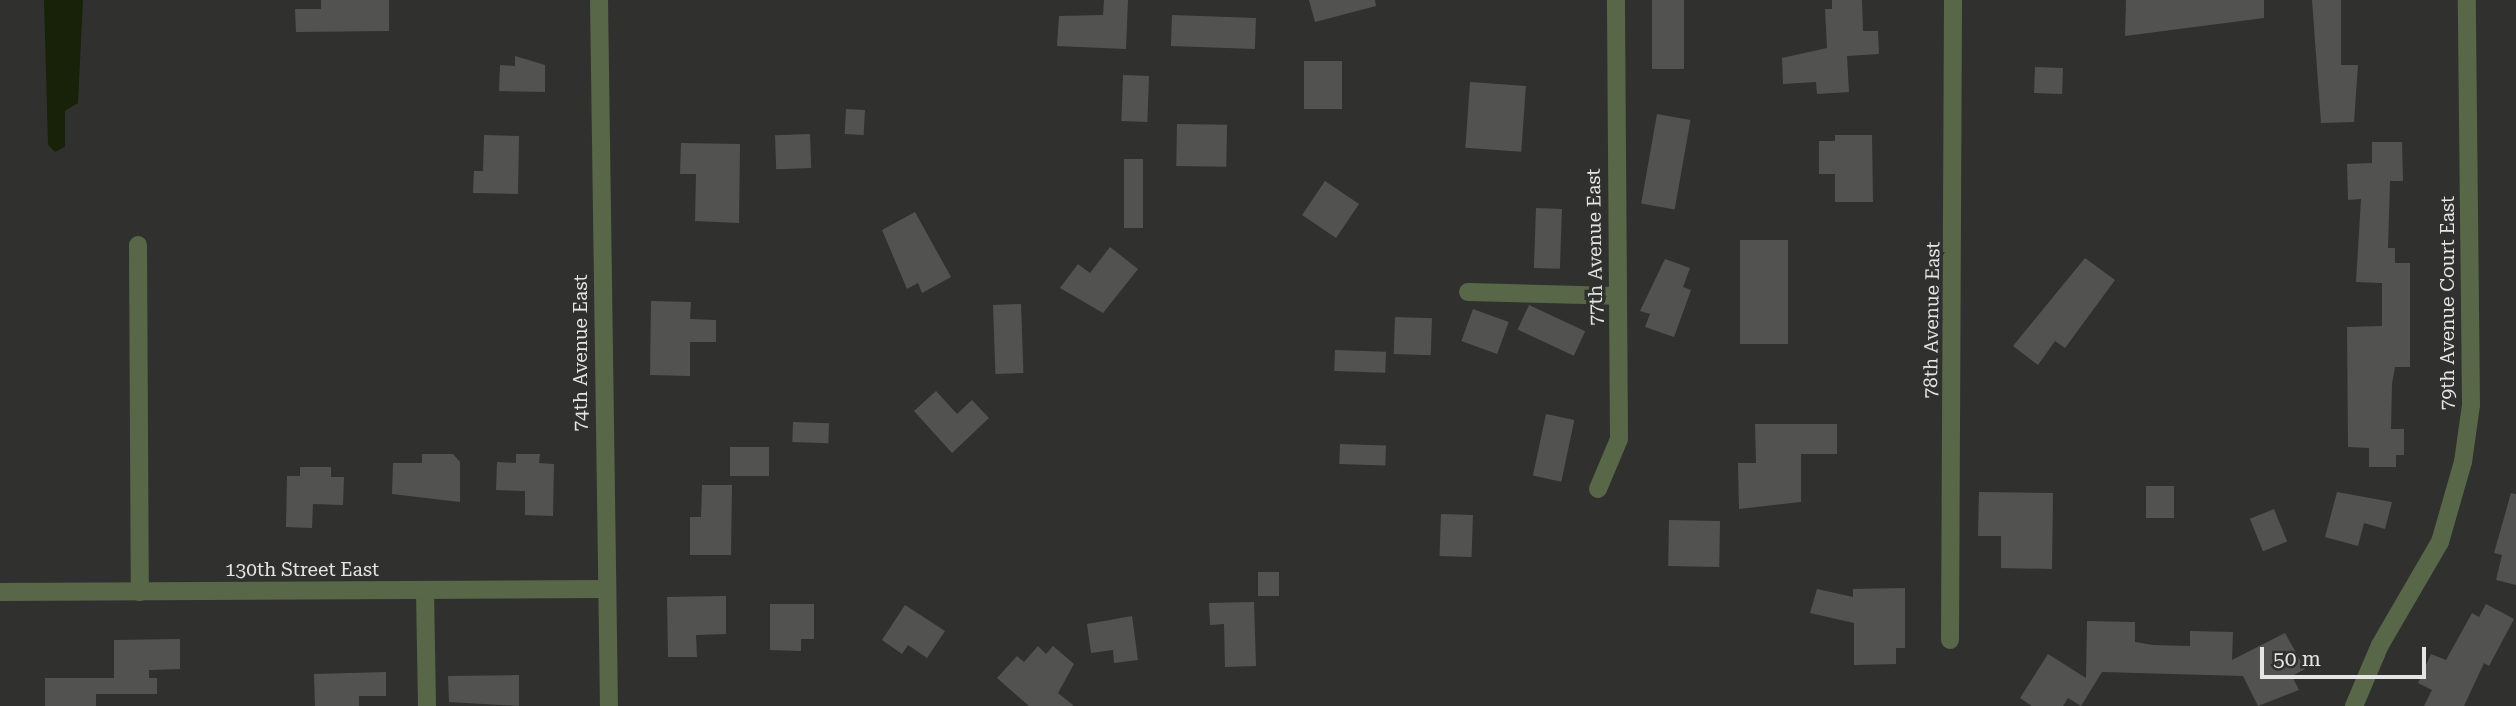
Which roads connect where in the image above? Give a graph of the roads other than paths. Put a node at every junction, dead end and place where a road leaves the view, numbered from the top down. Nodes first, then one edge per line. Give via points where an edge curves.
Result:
1 (599, 0) edge
2 (1616, 0) edge
3 (1953, 0) edge
4 (2467, 0) edge
5 (138, 246) dead end
6 (1468, 292) dead end
7 (1616, 296) junction
8 (1598, 489) dead end
9 (604, 589) junction
10 (425, 591) junction
11 (0, 592) edge
12 (140, 592) junction
13 (1950, 640) dead end
14 (426, 706) edge
15 (609, 706) edge
16 (2354, 706) edge

1 - 9 street, 74th Avenue East
2 - 7 street, 77th Avenue East
3 - 13 street, 78th Avenue East
4 - 16 street, 79th Avenue Court East via 2471,405 2463,461 2441,542 2380,645
5 - 12 street
6 - 7 street
7 - 8 street, 77th Avenue East via 1619,439
9 - 10 street, 130th Street East
9 - 15 street, 74th Avenue East
10 - 12 street, 130th Street East
10 - 14 street
11 - 12 street, 130th Street East

